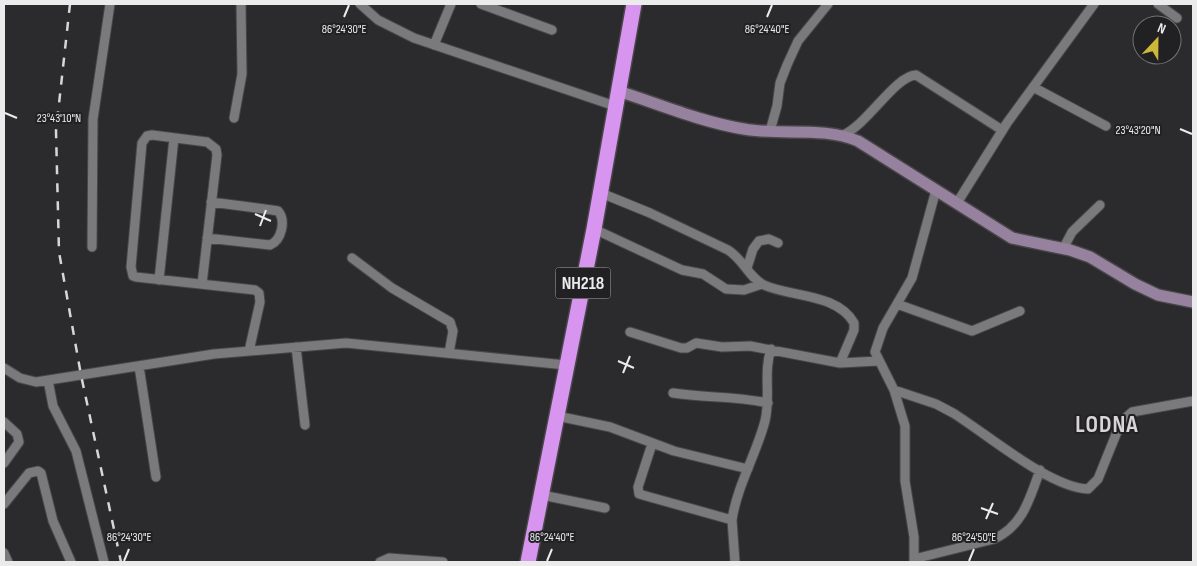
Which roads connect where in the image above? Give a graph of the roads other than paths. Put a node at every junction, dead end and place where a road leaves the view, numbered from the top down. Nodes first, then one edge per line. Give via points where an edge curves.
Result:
1 (110, 4) edge
2 (241, 4) edge
3 (360, 4) edge
4 (451, 4) edge
5 (480, 4) edge
6 (634, 4) edge
7 (828, 4) edge
8 (1094, 4) edge
9 (1158, 4) edge
10 (1173, 15) edge
11 (552, 30) dead end
12 (434, 45) junction
13 (1034, 87) junction
14 (617, 98) junction
15 (234, 118) dead end
16 (1106, 126) dead end
17 (1002, 130) junction
18 (770, 131) junction
19 (843, 135) junction
20 (174, 138) junction
21 (936, 190) junction
22 (601, 193) junction
23 (211, 202) junction
24 (957, 203) junction
25 (1100, 205) dead end
26 (594, 229) junction
27 (207, 238) junction
28 (778, 243) dead end
29 (92, 247) dead end
30 (1063, 249) junction
31 (352, 258) dead end
32 (747, 268) junction
33 (159, 280) junction
34 (202, 284) junction
35 (762, 284) junction
36 (1193, 302) edge
37 (896, 304) junction
38 (1020, 311) dead end
39 (630, 332) dead end
40 (296, 347) junction
41 (771, 349) junction
42 (249, 351) junction
43 (449, 354) junction
44 (878, 361) junction
45 (840, 363) junction
46 (566, 365) junction
47 (139, 366) junction
48 (4, 370) edge
49 (48, 380) junction
50 (894, 390) junction
51 (673, 393) dead end
52 (1193, 401) edge
53 (768, 403) junction
54 (557, 416) junction
55 (4, 422) edge
56 (305, 425) dead end
57 (652, 444) junction
58 (4, 462) edge
59 (748, 469) junction
60 (1040, 470) junction
61 (156, 477) dead end
62 (542, 495) junction
63 (4, 504) edge
64 (605, 508) dead end
65 (732, 520) junction
66 (4, 553) edge
67 (914, 560) edge
68 (8, 562) edge
69 (71, 562) edge
70 (104, 562) edge
71 (380, 562) edge
72 (444, 562) edge
73 (528, 562) edge
74 (735, 562) edge

1 - 29 street via 93,119
2 - 15 street via 242,74
3 - 12 street via 378,20
4 - 12 street
5 - 11 street
6 - 14 highway, NH218
7 - 18 street via 798,41 787,64
8 - 13 street
9 - 10 street
12 - 14 street
13 - 16 street
13 - 17 street
14 - 18 street via 744,129
14 - 22 highway, NH218
17 - 19 street via 916,75 908,77 892,90 864,122
17 - 24 street
18 - 19 street
19 - 21 street
20 - 23 street via 207,142 216,149
20 - 33 street
20 - 33 street via 152,135 142,143 131,272 136,277
21 - 24 street
21 - 37 street via 912,278
22 - 26 highway, NH218
22 - 32 street via 728,250
23 - 27 street
23 - 27 street via 278,211 282,219 280,235 270,245
24 - 30 street via 1012,238
25 - 30 street via 1072,232
26 - 35 street via 682,270 704,274 726,289 744,290
26 - 46 highway, NH218
27 - 34 street
28 - 32 street via 769,239 759,241
30 - 36 street via 1090,257 1158,295
31 - 43 street via 392,288 450,322 453,332
32 - 35 street
33 - 34 street
34 - 42 street via 259,293 260,302
35 - 45 street via 810,295 851,317 854,330
37 - 38 street via 972,331
37 - 44 street via 876,345
39 - 41 street via 681,348 696,343
40 - 42 street
40 - 43 street via 346,343
40 - 56 street
41 - 45 street
41 - 53 street via 766,366
42 - 47 street
43 - 46 street
44 - 45 street
44 - 50 street
46 - 54 highway, NH218
47 - 49 street
47 - 61 street
48 - 49 street via 27,381
49 - 70 street via 53,406 76,451
50 - 60 street via 953,413
50 - 67 street via 905,426 905,481 914,537
51 - 53 street via 736,397
52 - 60 street via 1132,412 1126,416 1098,479 1088,489 1056,480
53 - 59 street via 761,436
54 - 57 street via 610,427
54 - 62 highway, NH218
55 - 58 street via 17,434 19,442
57 - 59 street
57 - 65 street via 638,487 639,494
59 - 65 street
60 - 67 street via 1017,524 1005,534
62 - 64 street
62 - 73 highway, NH218
63 - 69 street via 29,473 41,473 53,521
65 - 74 street
66 - 68 street
71 - 72 street via 389,558

